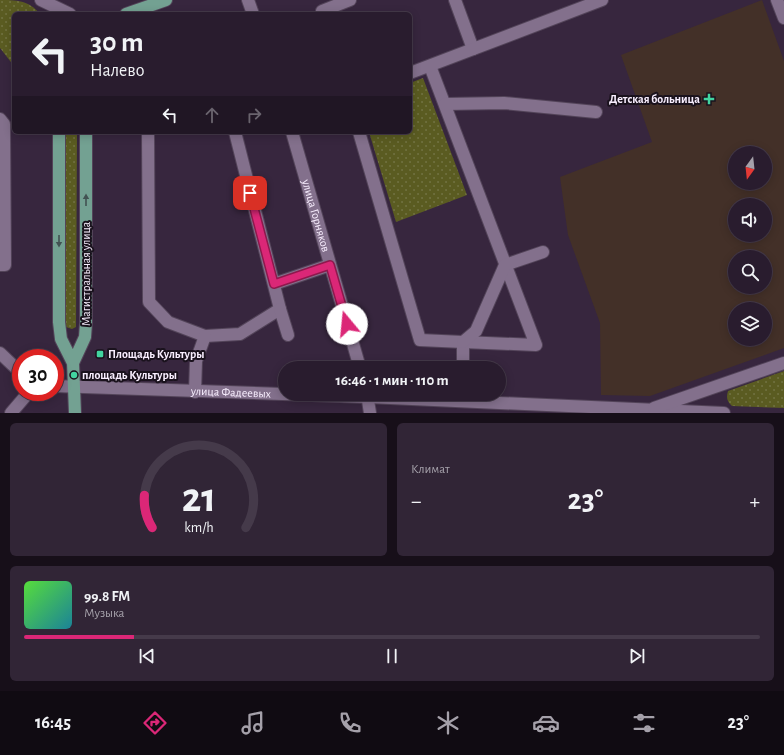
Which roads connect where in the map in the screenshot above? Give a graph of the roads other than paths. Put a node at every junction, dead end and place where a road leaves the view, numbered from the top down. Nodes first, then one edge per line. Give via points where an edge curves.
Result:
1 (41, 0) edge
2 (166, 0) edge
3 (248, 0) edge
4 (350, 0) edge
5 (455, 0) edge
6 (777, 0) edge
7 (597, 1) edge
8 (57, 3) edge
9 (68, 12) edge
10 (132, 12) edge
11 (252, 12) edge
12 (322, 12) edge
13 (784, 18) edge
14 (473, 49) junction
15 (430, 66) junction
16 (412, 73) edge
17 (445, 104) junction
18 (596, 112) dead end
19 (4, 123) edge
20 (59, 134) edge
21 (86, 134) edge
22 (148, 134) edge
23 (236, 134) edge
24 (293, 134) edge
25 (360, 134) edge
26 (543, 252) dead end
27 (505, 264) junction
28 (0, 265) edge
29 (330, 265) junction
30 (274, 284) junction
31 (280, 309) junction
32 (288, 335) dead end
33 (205, 336) junction
34 (464, 342) junction
35 (0, 353) edge
36 (358, 361) edge
37 (463, 361) edge
38 (73, 363) junction
39 (784, 363) edge
40 (12, 364) edge
41 (64, 386) edge
42 (74, 386) junction
43 (195, 392) junction
44 (278, 394) edge
45 (21, 401) edge
46 (369, 401) edge
47 (470, 401) edge
48 (490, 408) edge
49 (648, 412) edge
50 (11, 413) edge
51 (75, 413) edge
52 (370, 413) edge
53 (723, 413) edge

1 - 8 street
2 - 10 main road
3 - 11 street
4 - 12 street
5 - 14 street
6 - 13 street
7 - 14 street
8 - 9 street
14 - 15 street
15 - 16 street
15 - 17 street
17 - 18 street via 504,103
17 - 27 street
19 - 28 street via 5,265
20 -> 38 main road via 59,322 62,339
38 -> 21 main road, Магистральная улица via 85,337 86,323
22 - 33 street via 149,302 168,322
23 - 30 street
24 - 29 street, улица Горняков
25 - 34 street via 420,340
26 - 27 street
27 - 34 street via 476,331
27 - 34 street via 536,345
29 - 30 street
29 - 36 street, улица Горняков
30 - 31 street
31 - 32 street
31 - 33 street via 240,334
33 - 43 street via 196,361
34 - 37 street
35 - 40 street
38 - 42 main road, Магистральная улица
39 - 49 street
41 - 42 street
42 - 43 street, улица Фадеевых
42 - 51 main road, Магистральная улица
43 - 44 street, улица Фадеевых
45 - 50 street
46 - 52 street
47 - 48 street, улица Фадеевых
48 - 49 street, улица Фадеевых
49 - 53 street, улица Фадеевых

